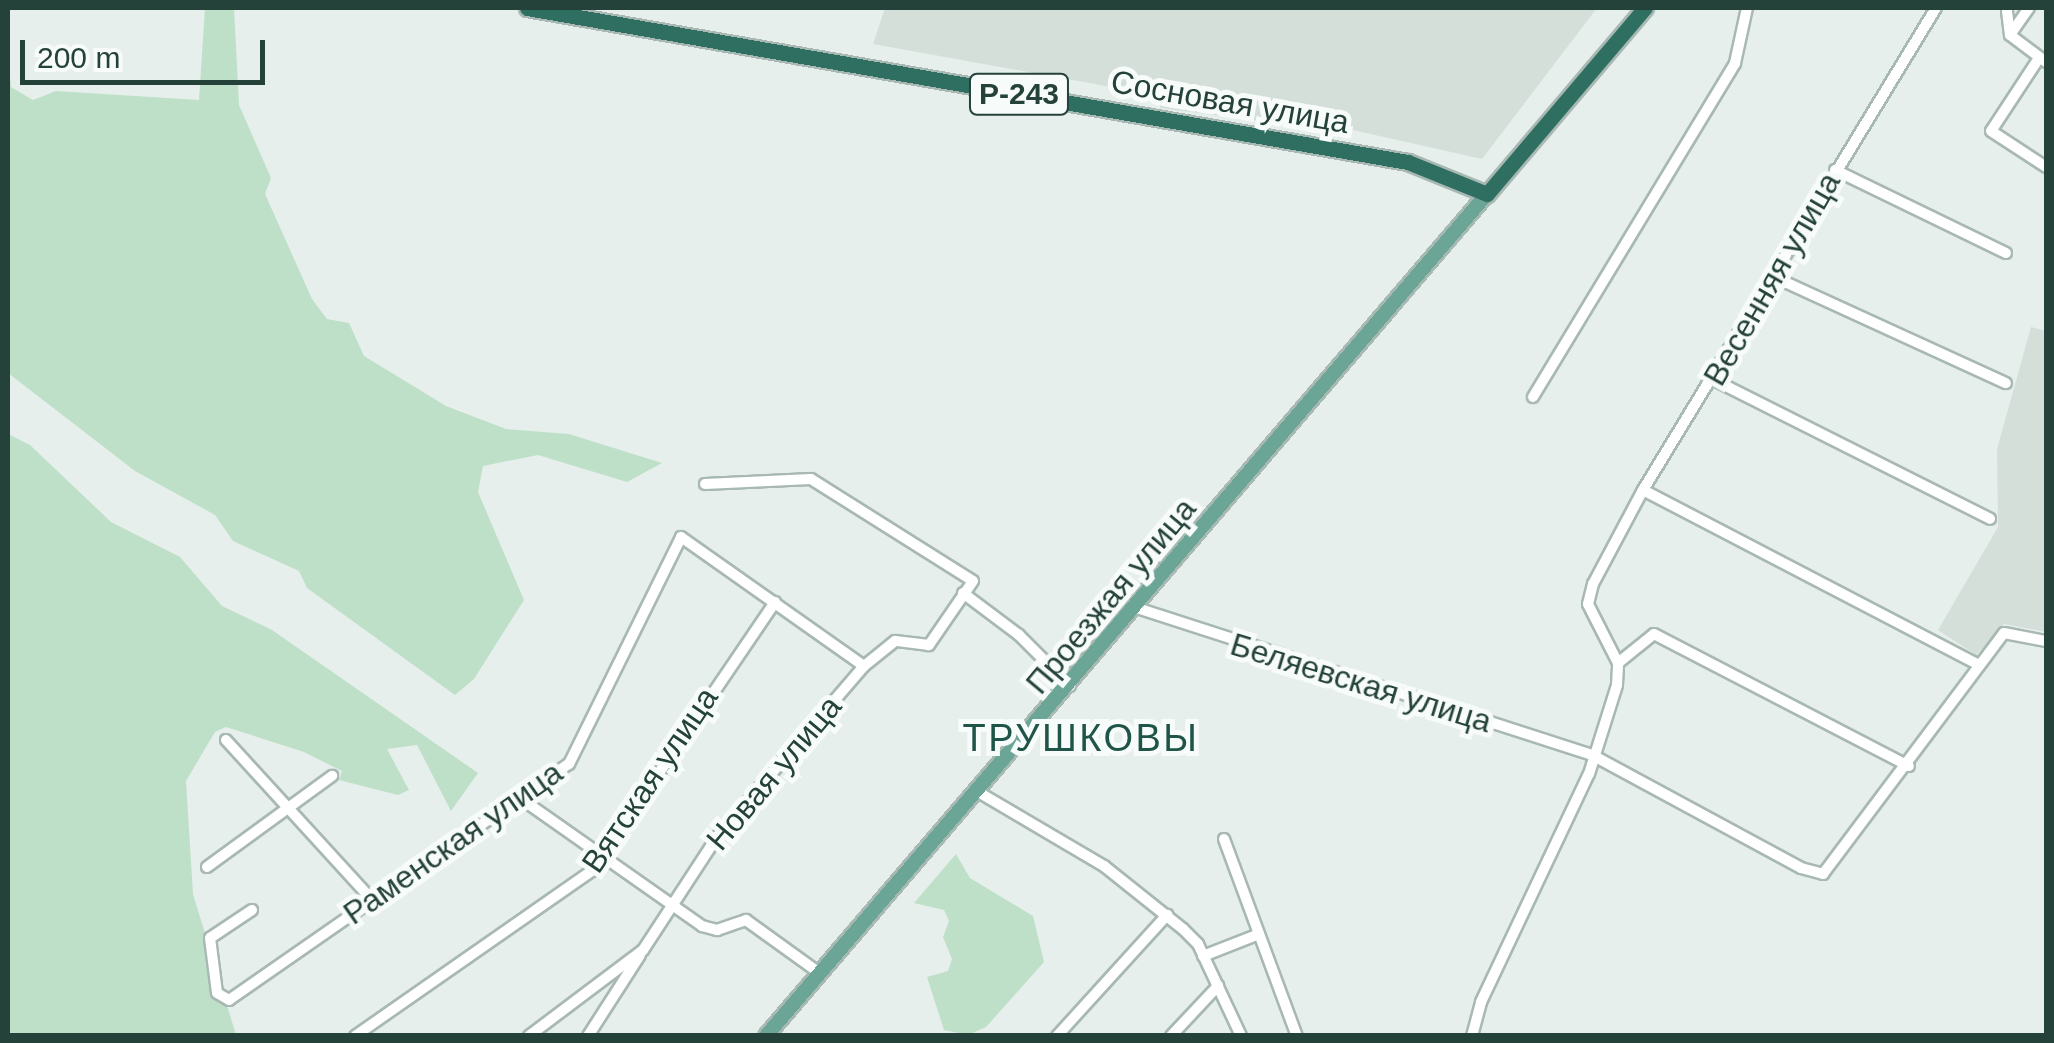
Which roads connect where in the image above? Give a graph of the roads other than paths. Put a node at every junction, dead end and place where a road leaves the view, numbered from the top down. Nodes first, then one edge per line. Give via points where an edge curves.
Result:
1 (527, 8) edge
2 (1645, 8) edge
3 (1747, 8) edge
4 (1936, 8) edge
5 (2006, 8) edge
6 (2029, 8) edge
7 (2010, 35) junction
8 (2043, 60) edge
9 (2046, 167) edge
10 (1835, 170) junction
11 (1487, 194) junction
12 (2006, 252) dead end
13 (1774, 276) junction
14 (1714, 380) junction
15 (2006, 383) dead end
16 (1533, 397) dead end
17 (705, 484) dead end
18 (1642, 490) junction
19 (1990, 518) dead end
20 (681, 537) joint
21 (964, 593) junction
22 (775, 602) junction
23 (1137, 608) junction
24 (2046, 640) edge
25 (1618, 662) junction
26 (1977, 664) junction
27 (864, 666) junction
28 (1070, 687) junction
29 (226, 740) dead end
30 (1590, 755) junction
31 (1909, 766) junction
32 (332, 776) dead end
33 (980, 793) junction
34 (520, 798) junction
35 (286, 807) junction
36 (1224, 838) dead end
37 (604, 854) junction
38 (207, 867) dead end
39 (372, 900) junction
40 (670, 904) junction
41 (252, 910) dead end
42 (1167, 916) junction
43 (1259, 934) junction
44 (643, 950) junction
45 (1203, 956) junction
46 (818, 972) junction
47 (1218, 986) junction
48 (355, 1036) edge
49 (529, 1036) edge
50 (588, 1036) edge
51 (766, 1036) edge
52 (1058, 1036) edge
53 (1171, 1036) edge
54 (1241, 1036) edge
55 (1297, 1036) edge
56 (1472, 1036) edge

1 - 11 highway, Сосновая улица / Р-243 via 1408,162
2 - 11 highway
3 - 16 street via 1735,63
4 - 10 street, Весенняя улица
5 - 7 street
6 - 7 street
7 - 8 street
8 - 9 street via 1992,131
10 - 12 street
10 - 13 street, Весенняя улица
11 - 23 main road, Проезжая улица
13 - 14 street, Весенняя улица
13 - 15 street
14 - 18 street, Весенняя улица
14 - 19 street
17 - 21 street via 811,478 973,581
18 - 25 street, Весенняя улица via 1588,604
18 - 26 street
20 - 22 street, Новая улица
20 - 34 street, Раменская улица via 568,764
21 - 27 street via 929,644 895,641
21 - 28 street via 1019,635
22 - 27 street, Новая улица
22 - 37 street, Вятская улица
23 - 28 main road, Проезжая улица
23 - 30 street, Беляевская улица
24 - 26 street, Беляевская улица via 2004,634
25 - 30 street
25 - 31 street via 1654,634
26 - 31 street, Беляевская улица
27 - 40 street, Новая улица via 717,837
28 - 33 main road, Проезжая улица
29 - 35 street
30 - 31 street, Беляевская улица via 1823,874
30 - 56 street
32 - 35 street
33 - 42 street via 1104,866
33 - 46 main road, Проезжая улица
34 - 37 street
34 - 39 street, Раменская улица
35 - 38 street
35 - 39 street
36 - 43 street
37 - 40 street
37 - 48 street, Вятская улица via 574,889
39 - 41 street, Раменская улица via 229,1000 217,994 210,938
40 - 44 street, Новая улица
40 - 46 street via 710,930 746,920
42 - 45 street
42 - 52 street
43 - 45 street
43 - 55 street
44 - 49 street, Новая улица
44 - 50 street
45 - 47 street
46 - 51 main road, Проезжая улица
47 - 53 street
47 - 54 street

